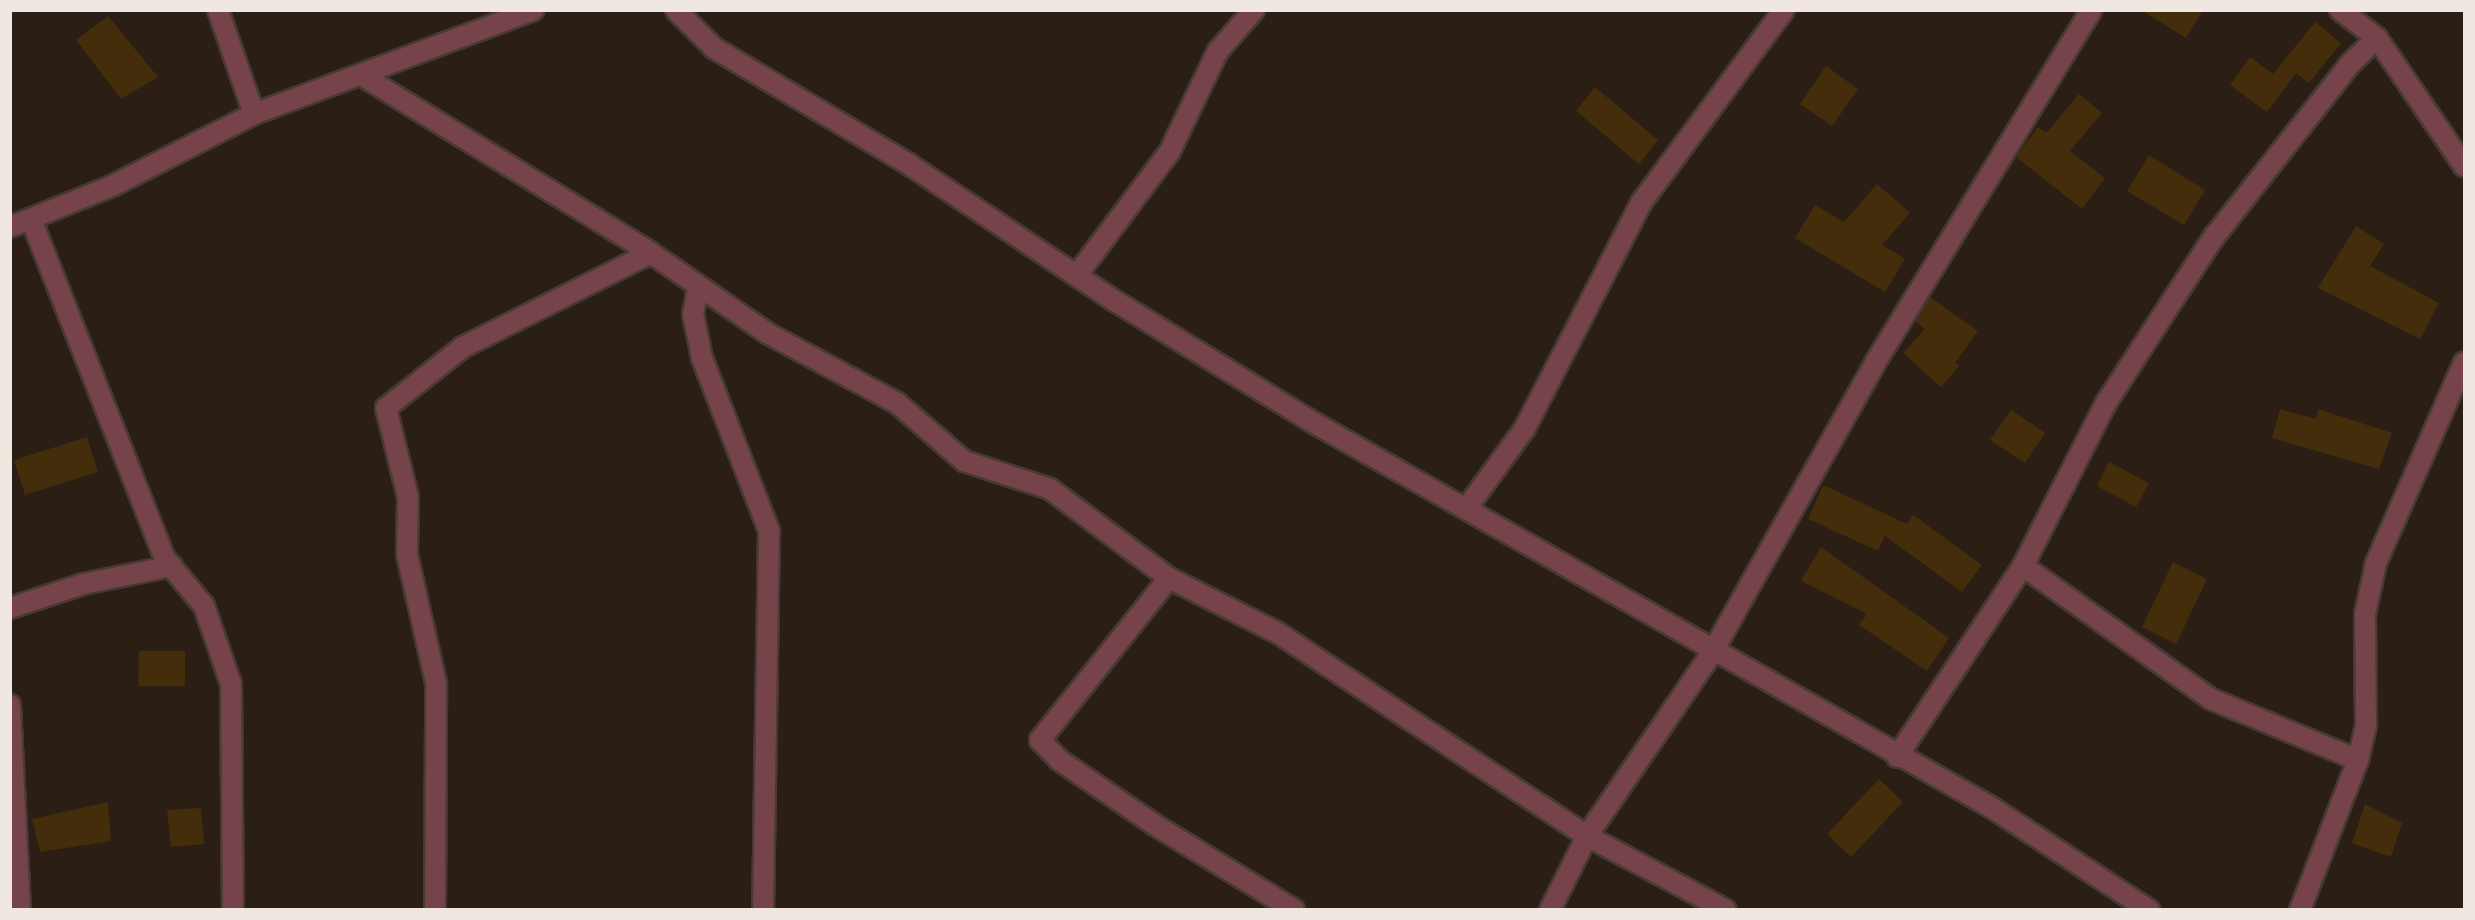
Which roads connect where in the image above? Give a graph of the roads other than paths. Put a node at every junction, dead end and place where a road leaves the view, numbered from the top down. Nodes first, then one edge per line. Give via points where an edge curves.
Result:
1 (218, 10) edge
2 (533, 10) edge
3 (676, 10) edge
4 (1254, 10) edge
5 (1784, 10) edge
6 (2091, 10) edge
7 (2340, 10) edge
8 (2377, 38) junction
9 (361, 75) junction
10 (254, 114) junction
11 (2464, 166) edge
12 (31, 219) junction
13 (10, 227) edge
14 (651, 252) junction
15 (1077, 275) junction
16 (698, 287) junction
17 (2464, 363) edge
18 (1466, 509) junction
19 (172, 566) junction
20 (2023, 566) junction
21 (1170, 578) junction
22 (10, 608) edge
23 (1713, 651) junction
24 (10, 705) edge
25 (1897, 757) junction
26 (2358, 760) junction
27 (1587, 836) junction
28 (13, 866) edge
29 (20, 909) edge
30 (233, 909) edge
31 (435, 909) edge
32 (763, 909) edge
33 (1294, 909) edge
34 (1550, 909) edge
35 (1726, 909) edge
36 (2149, 909) edge
37 (2300, 909) edge

1 - 10 street
2 - 9 street
3 - 15 street via 714,48 910,165
4 - 15 street via 1218,51 1170,151
5 - 18 street via 1641,203 1525,428
6 - 23 street via 1875,363
7 - 8 street
8 - 11 street
8 - 20 street via 2350,64 2214,237 2106,403
9 - 10 street
9 - 14 street
10 - 12 street via 112,186
12 - 13 street
12 - 19 street via 83,361
14 - 16 street
14 - 31 street via 463,347 386,408 408,497 407,554 436,683
15 - 18 street via 1316,424
16 - 21 street via 767,333 897,403 964,461 1050,489
16 - 32 street via 693,314 702,358 769,531
17 - 26 street via 2376,563 2365,614 2366,726
18 - 23 street
19 - 22 street via 83,584
19 - 30 street via 204,606 231,684
20 - 25 street
20 - 26 street via 2211,699
21 - 27 street via 1278,633
21 - 33 street via 1040,740 1059,760 1155,825
23 - 25 street
23 - 27 street
24 - 28 street
25 - 36 street via 1991,807
26 - 37 street
27 - 34 street
27 - 35 street
28 - 29 street

